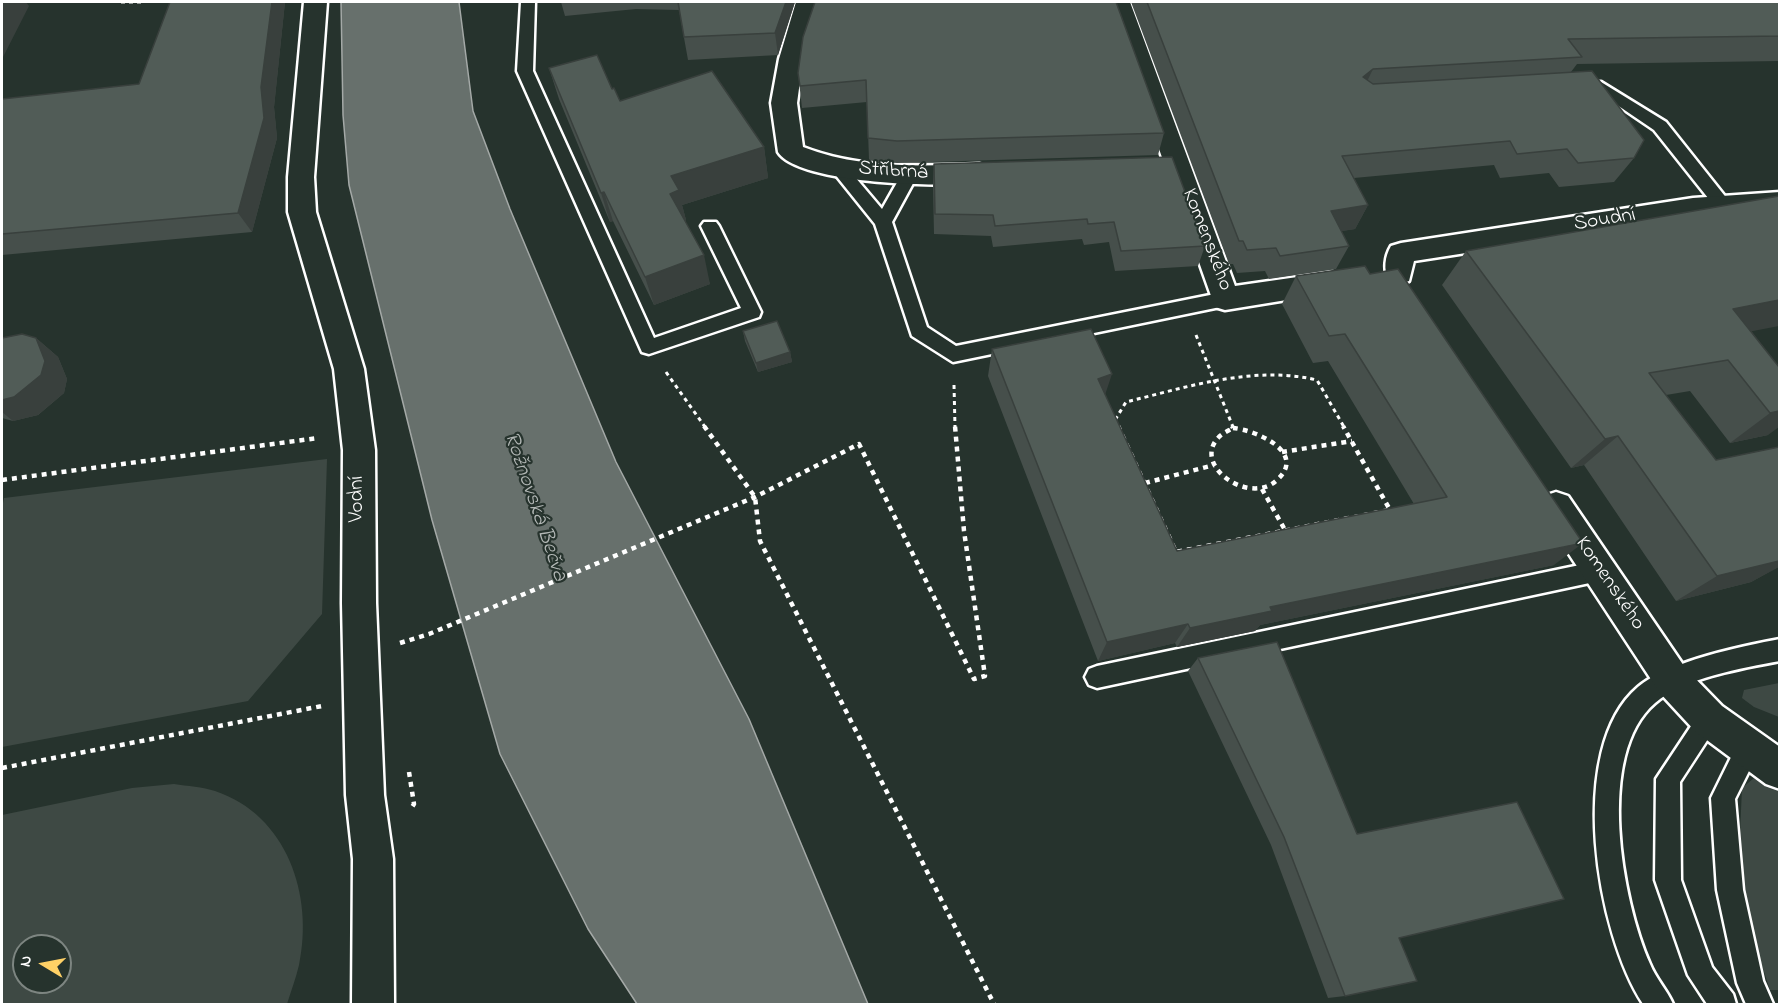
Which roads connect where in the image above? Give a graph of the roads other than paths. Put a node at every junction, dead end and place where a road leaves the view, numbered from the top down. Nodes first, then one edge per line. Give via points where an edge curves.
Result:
1 (315, 2) edge
2 (528, 2) edge
3 (1118, 2) edge
4 (815, 8) edge
5 (1562, 89) edge
6 (1177, 166) junction
7 (1146, 167) edge
8 (838, 168) junction
9 (1004, 172) edge
10 (909, 176) junction
11 (1779, 202) edge
12 (1722, 204) junction
13 (884, 222) junction
14 (710, 226) dead end
15 (1385, 281) joint
16 (1225, 299) junction
17 (1539, 481) edge
18 (1599, 570) junction
19 (1779, 650) edge
20 (1097, 677) dead end
21 (1673, 681) junction
22 (1709, 719) junction
23 (1748, 749) junction
24 (1779, 770) edge
25 (373, 1005) edge
26 (1659, 1005) edge
27 (1723, 1005) edge
28 (1760, 1005) edge

1 - 25 street, Vodní via 301,177 302,212 344,346 357,428 365,795 373,859
2 - 14 lane via 525,71 649,347 752,312
3 - 6 street, Komenského
4 - 8 street, Stříbrná via 791,59 784,103 790,152
5 - 12 lane via 1601,87 1660,126
6 - 7 street
6 - 16 street, Komenského
8 - 10 street, Stříbrná
8 - 13 lane
9 - 10 street, Stříbrná
10 - 13 lane
11 - 12 street, Soudní
12 - 15 street, Soudní via 1401,253
13 - 16 lane via 919,331 953,354
15 - 16 street, Komenského
17 - 18 street, Komenského
18 - 20 lane
18 - 21 street, Komenského
19 - 21 lane via 1709,666
21 - 22 street, Komenského
21 - 26 lane via 1647,694 1617,736 1609,760 1606,797 1616,889 1625,931 1639,971
22 - 23 street, Komenského
22 - 27 lane via 1668,779 1668,880 1701,975
23 - 24 street, Komenského
23 - 28 lane via 1723,798 1730,890 1750,983

